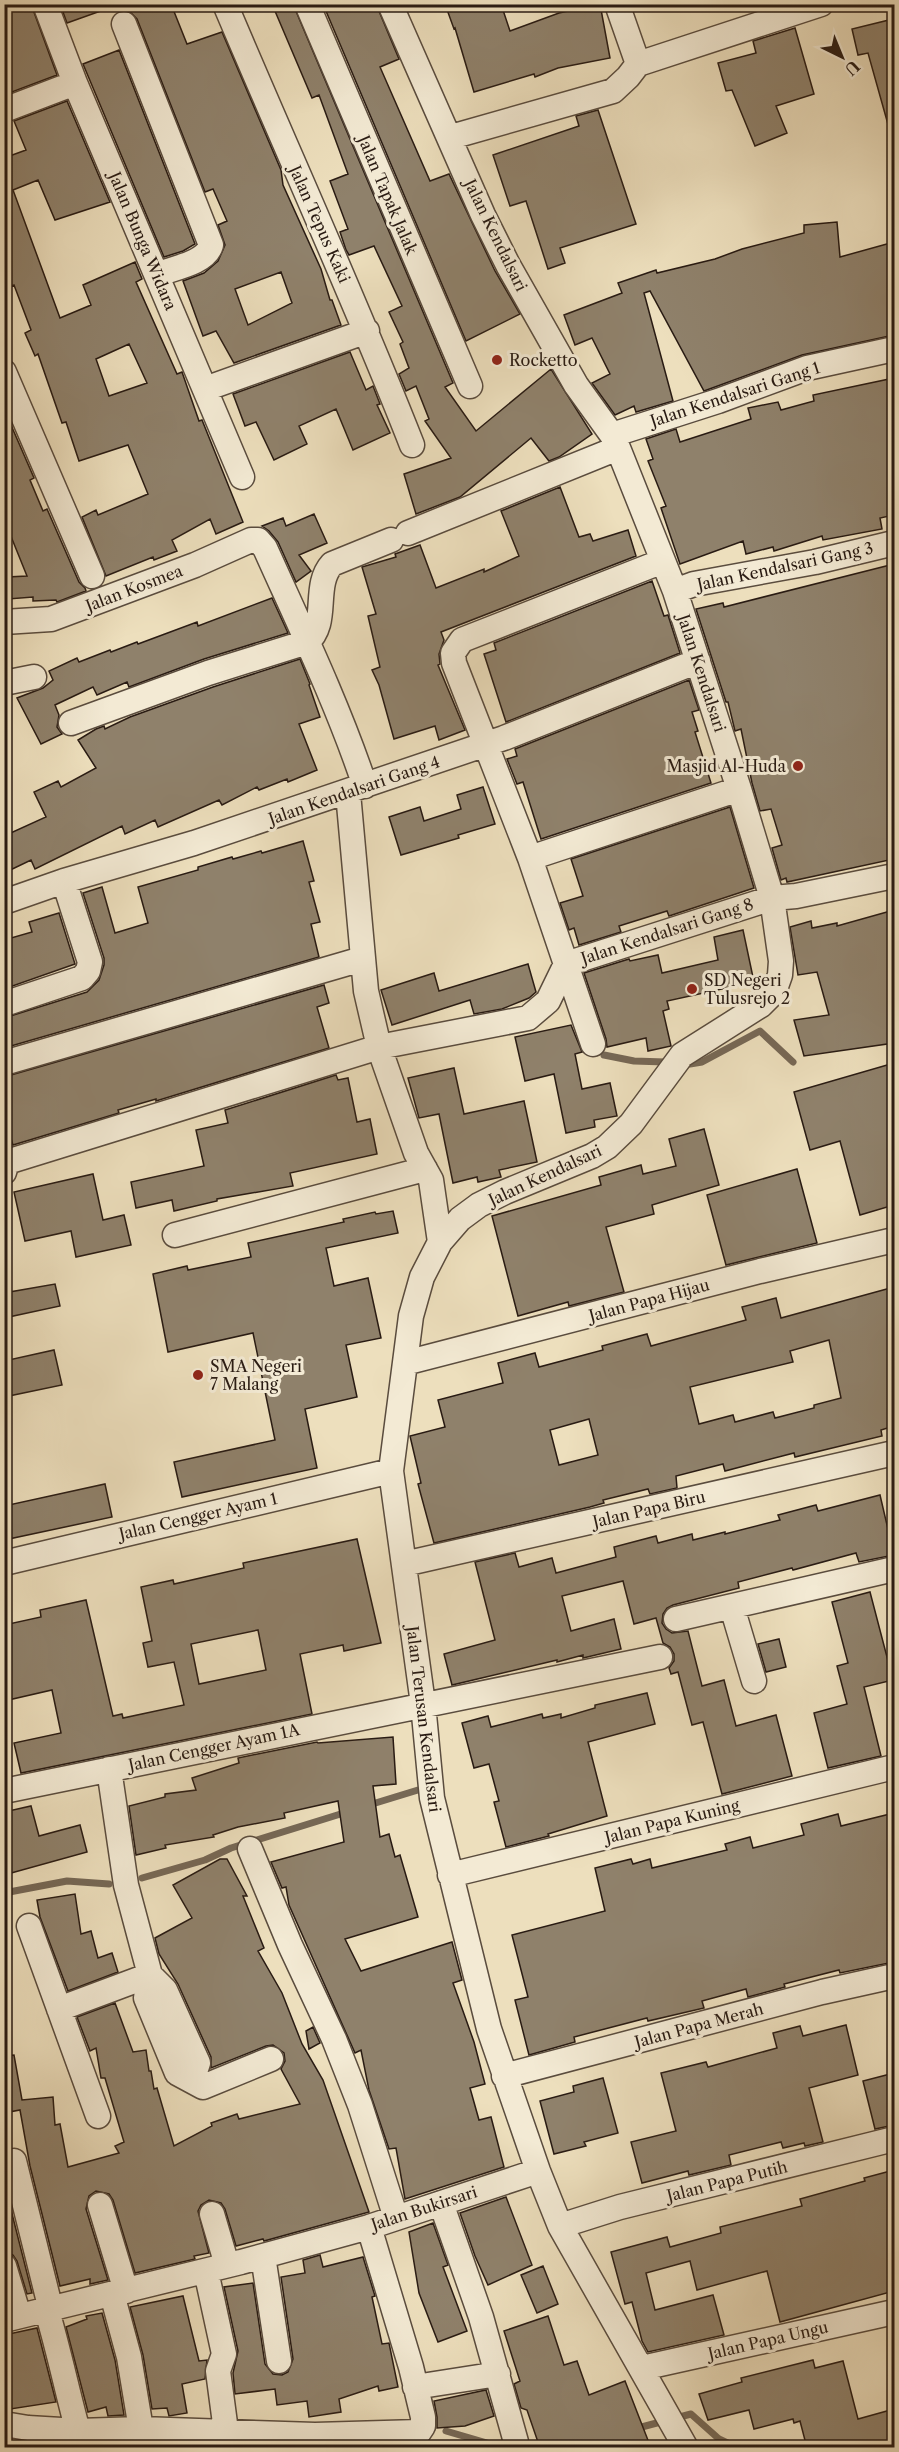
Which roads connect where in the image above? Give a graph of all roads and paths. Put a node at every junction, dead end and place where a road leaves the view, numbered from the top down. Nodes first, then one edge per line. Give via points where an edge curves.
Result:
1 (45, 4) edge
2 (225, 4) edge
3 (307, 4) edge
4 (390, 4) edge
5 (617, 4) edge
6 (821, 4) edge
7 (124, 24) dead end
8 (638, 64) junction
9 (75, 83) junction
10 (4, 110) edge
11 (451, 137) junction
12 (158, 274) junction
13 (367, 331) junction
14 (894, 349) edge
15 (4, 372) edge
16 (470, 386) dead end
17 (205, 389) junction
18 (615, 441) junction
19 (412, 445) dead end
20 (242, 477) dead end
21 (894, 543) edge
22 (663, 561) junction
23 (92, 576) dead end
24 (675, 591) junction
25 (4, 622) edge
26 (307, 642) junction
27 (698, 661) junction
28 (34, 677) dead end
29 (4, 683) edge
30 (72, 723) dead end
31 (484, 745) junction
32 (739, 789) junction
33 (356, 790) junction
34 (530, 858) junction
35 (894, 876) edge
36 (64, 881) junction
37 (772, 898) junction
38 (4, 902) edge
39 (362, 958) junction
40 (566, 964) junction
41 (4, 1004) edge
42 (592, 1044) dead end
43 (379, 1047) junction
44 (4, 1063) edge
45 (425, 1169) junction
46 (4, 1172) edge
47 (176, 1235) dead end
48 (894, 1240) edge
49 (440, 1242) junction
50 (405, 1363) junction
51 (894, 1453) edge
52 (391, 1471) junction
53 (4, 1563) edge
54 (404, 1564) junction
55 (894, 1569) edge
56 (732, 1606) junction
57 (676, 1619) dead end
58 (660, 1657) dead end
59 (754, 1682) dead end
60 (423, 1704) junction
61 (894, 1767) edge
62 (109, 1769) junction
63 (4, 1791) edge
64 (250, 1849) dead end
65 (450, 1875) junction
66 (29, 1926) dead end
67 (150, 1975) junction
68 (894, 1976) edge
69 (59, 2008) junction
70 (271, 2059) dead end
71 (504, 2076) junction
72 (98, 2116) dead end
73 (894, 2139) edge
74 (14, 2161) dead end
75 (538, 2171) junction
76 (441, 2203) junction
77 (100, 2205) dead end
78 (212, 2214) dead end
79 (396, 2218) junction
80 (560, 2226) junction
81 (369, 2227) junction
82 (264, 2256) junction
83 (4, 2266) edge
84 (217, 2268) junction
85 (119, 2292) junction
86 (49, 2310) junction
87 (894, 2312) edge
88 (11, 2318) edge
89 (279, 2361) dead end
90 (642, 2368) junction
91 (498, 2374) junction
92 (415, 2387) junction
93 (4, 2424) edge
94 (141, 2429) junction
95 (78, 2431) junction
96 (226, 2431) junction
97 (113, 2439) edge
98 (516, 2442) dead end
99 (686, 2448) edge

1 - 9 street, Jalan Bunga Widara
2 - 13 street, Jalan Tepus Kaki
3 - 16 street, Jalan Tapak Jalak
4 - 11 street, Jalan Kendalsari
5 - 8 street
6 - 8 street
7 - 12 street via 211,245 200,258
8 - 11 street via 613,91
9 - 10 street
9 - 12 street, Jalan Bunga Widara
11 - 18 street, Jalan Kendalsari via 508,264 576,385
12 - 17 street, Jalan Bunga Widara
13 - 17 street
13 - 19 street, Jalan Tepus Kaki
14 - 18 street, Jalan Kendalsari Gang 1 via 807,368
15 - 23 street
17 - 20 street, Jalan Bunga Widara
18 - 22 street, Jalan Kendalsari
18 - 26 street, Jalan Kendalsari Gang 1 via 332,564 322,584 318,629
21 - 24 street, Jalan Kendalsari Gang 3
22 - 24 street, Jalan Kendalsari
22 - 31 street via 462,640 456,646 454,663
24 - 27 street, Jalan Kendalsari
25 - 26 street, Jalan Kosmea via 51,619 258,540
26 - 30 street
26 - 33 street via 350,741
27 - 31 street, Jalan Kendalsari Gang 4
27 - 32 street, Jalan Kendalsari
28 - 29 street
31 - 33 street, Jalan Kendalsari Gang 4
31 - 34 street
32 - 34 street
32 - 37 street, Jalan Kendalsari
33 - 36 street, Jalan Kendalsari Gang 4
33 - 39 street
34 - 40 street
35 - 37 street, Jalan Kendalsari Gang 8
36 - 38 street, Jalan Kendalsari Gang 4
36 - 41 street via 90,962 88,971 82,978
37 - 40 street, Jalan Kendalsari Gang 8
37 - 49 street, Jalan Kendalsari via 781,961 774,992 761,1005 682,1055 631,1124 607,1147 479,1205
39 - 43 street
39 - 44 street
40 - 42 street
40 - 43 street, Jalan Kendalsari Gang 8 via 552,993 540,1010 528,1018
43 - 45 street
43 - 46 street, Jalan Kendalsari Gang 8 via 7,1162
45 - 47 street
45 - 49 street via 431,1180
48 - 50 street, Jalan Papa Hijau
49 - 50 street, Jalan Kendalsari via 417,1290
50 - 52 street, Jalan Terusan Kendalsari
51 - 54 street, Jalan Papa Biru
52 - 53 street, Jalan Cengger Ayam 1
52 - 54 street, Jalan Terusan Kendalsari
54 - 60 street, Jalan Terusan Kendalsari
55 - 56 street
56 - 57 street
56 - 59 street
58 - 60 street, Jalan Cengger Ayam 1A
60 - 62 street, Jalan Cengger Ayam 1A
60 - 65 street, Jalan Terusan Kendalsari via 432,1798
61 - 65 street, Jalan Papa Kuning
62 - 63 street, Jalan Cengger Ayam 1A
62 - 67 street via 126,1885
64 - 79 street via 356,2094
65 - 71 street, Jalan Terusan Kendalsari
66 - 69 street
67 - 69 street
67 - 70 street via 165,1990 198,2063 192,2080 203,2087
68 - 71 street, Jalan Papa Merah
69 - 72 street
71 - 75 street, Jalan Terusan Kendalsari
73 - 80 street, Jalan Papa Putih via 620,2207
74 - 86 street
75 - 76 street, Jalan Bukirsari
75 - 80 street
76 - 79 street, Jalan Bukirsari
76 - 91 street
77 - 85 street via 112,2240
78 - 84 street
79 - 81 street, Jalan Bukirsari
80 - 90 street
81 - 82 street, Jalan Bukirsari
81 - 92 street
82 - 84 street, Jalan Bukirsari
82 - 89 street
83 - 88 street
84 - 85 street, Jalan Bukirsari
84 - 96 street via 224,2355 218,2371
85 - 86 street, Jalan Bukirsari
85 - 94 street
86 - 88 street, Jalan Bukirsari
86 - 95 street
87 - 90 street, Jalan Papa Ungu
90 - 99 street
91 - 92 street
91 - 98 street
92 - 96 street via 423,2417 419,2432 315,2435
93 - 95 street
94 - 96 street
94 - 97 street
95 - 97 street

